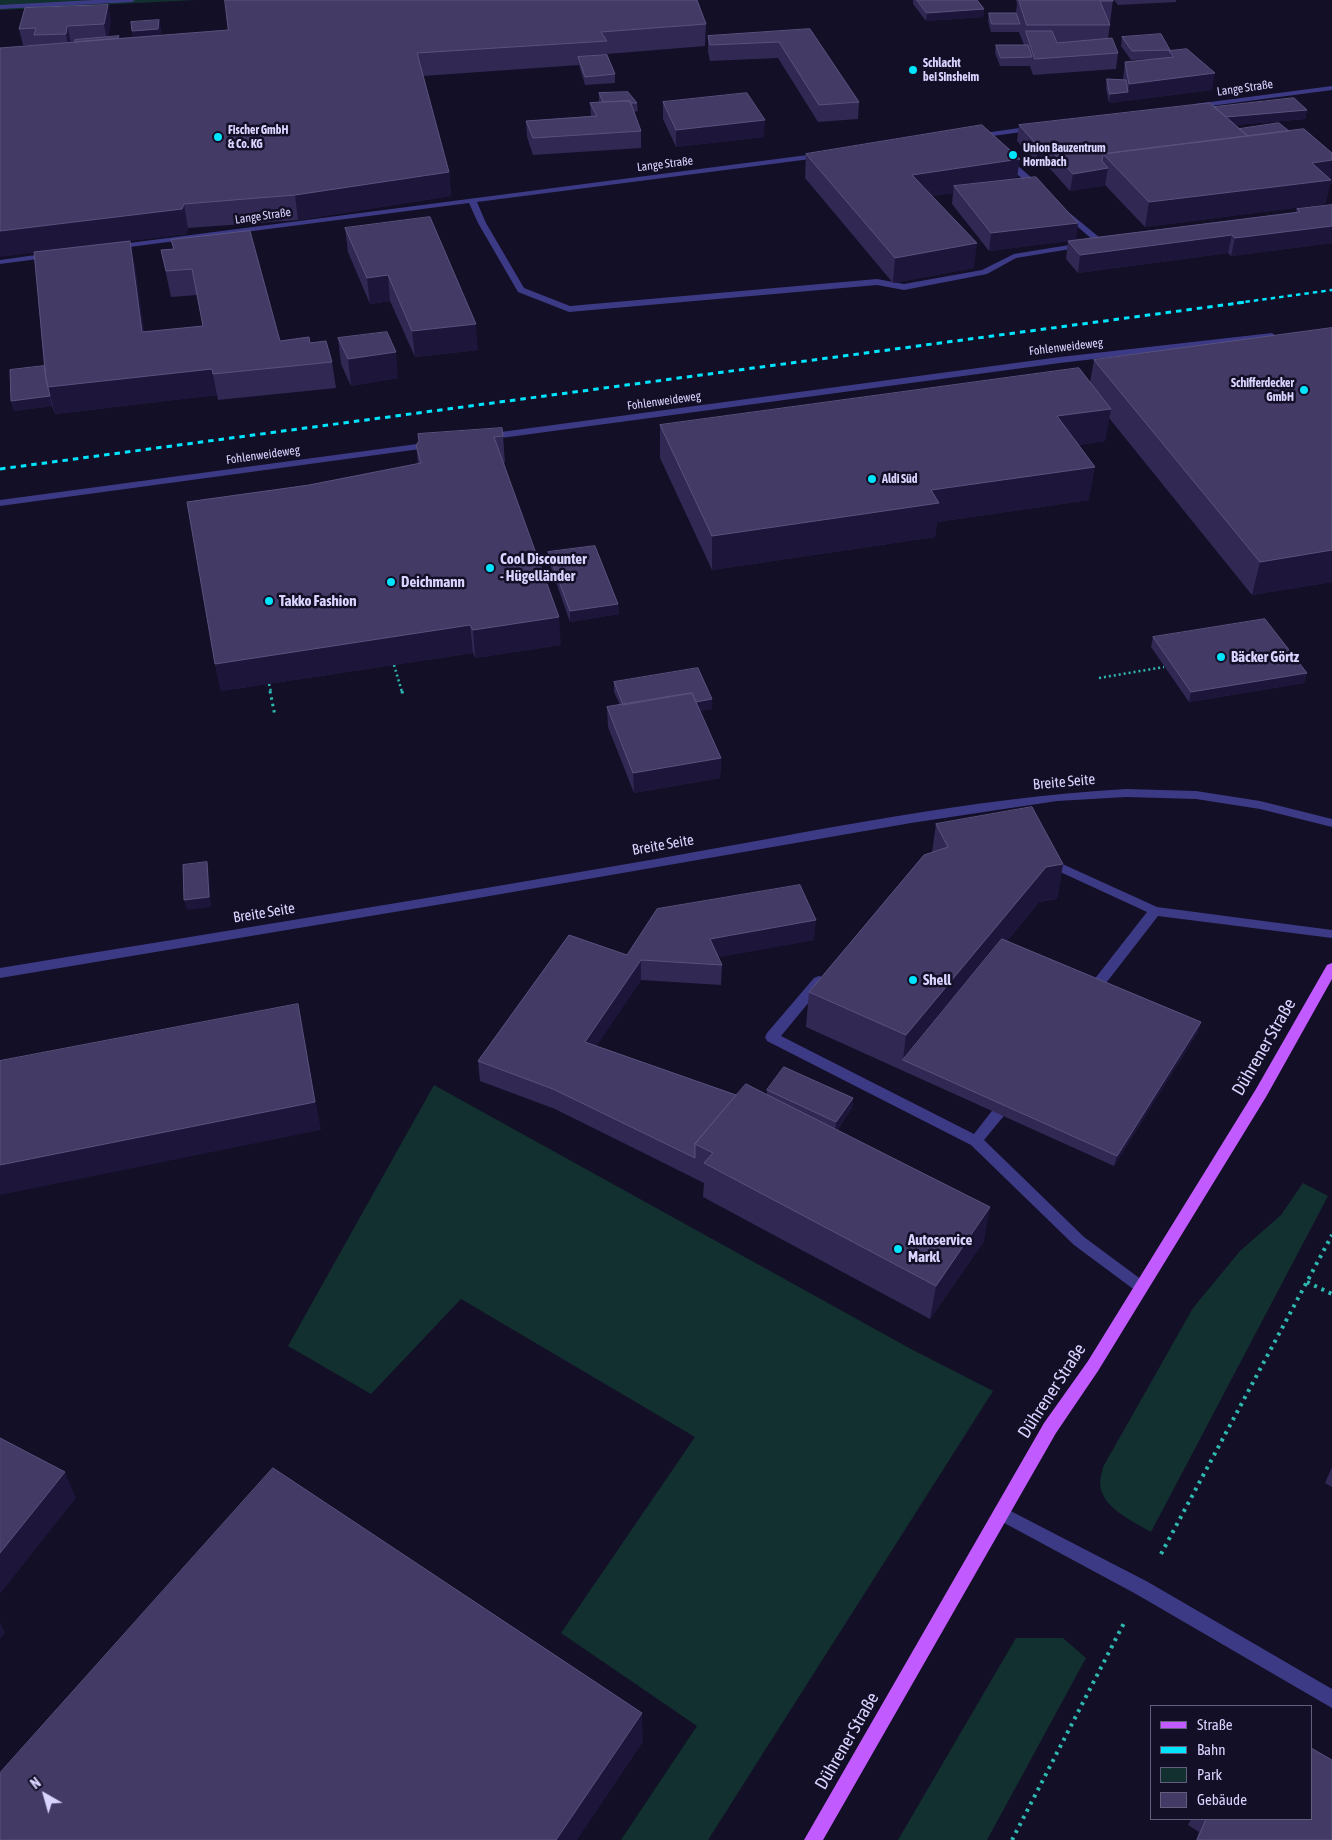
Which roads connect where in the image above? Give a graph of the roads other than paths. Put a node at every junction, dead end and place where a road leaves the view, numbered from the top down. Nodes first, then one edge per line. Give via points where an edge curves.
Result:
1 (132, 0) edge
2 (0, 7) edge
3 (1332, 88) edge
4 (1185, 108) edge
5 (1048, 126) edge
6 (979, 136) junction
7 (969, 137) edge
8 (988, 144) edge
9 (833, 154) edge
10 (1002, 156) edge
11 (1044, 193) edge
12 (472, 200) junction
13 (1058, 206) edge
14 (105, 248) edge
15 (57, 254) edge
16 (0, 262) edge
17 (1284, 335) edge
18 (476, 439) edge
19 (446, 443) edge
20 (0, 503) edge
21 (1332, 823) edge
22 (1033, 855) edge
23 (1155, 911) junction
24 (1332, 934) edge
25 (1332, 968) edge
26 (829, 969) edge
27 (0, 973) edge
28 (1083, 1003) edge
29 (1012, 1095) edge
30 (976, 1141) junction
31 (1141, 1288) junction
32 (1001, 1512) junction
33 (1332, 1699) edge
34 (813, 1840) edge

1 - 2 street
3 - 4 street, Lange Straße
5 - 6 street
6 - 7 street
6 - 8 street
9 - 12 street, Lange Straße
10 - 11 street
12 - 13 street via 482,224 521,290 569,309 877,282 904,287 984,272 1014,256 1101,242
12 - 14 street, Lange Straße
15 - 16 street
17 - 18 street, Fohlenweideweg via 1050,361
19 - 20 street, Fohlenweideweg
21 - 27 street, Breite Seite via 1260,805 1196,795 1126,793 1057,797
22 - 23 street
23 - 24 street
23 - 28 street
25 - 31 main road, Dührener Straße
26 - 30 street via 772,1037
29 - 30 street
30 - 31 street via 1079,1241
31 - 32 main road, Dührener Straße via 1050,1428
32 - 33 street via 1142,1588
32 - 34 main road, Dührener Straße

